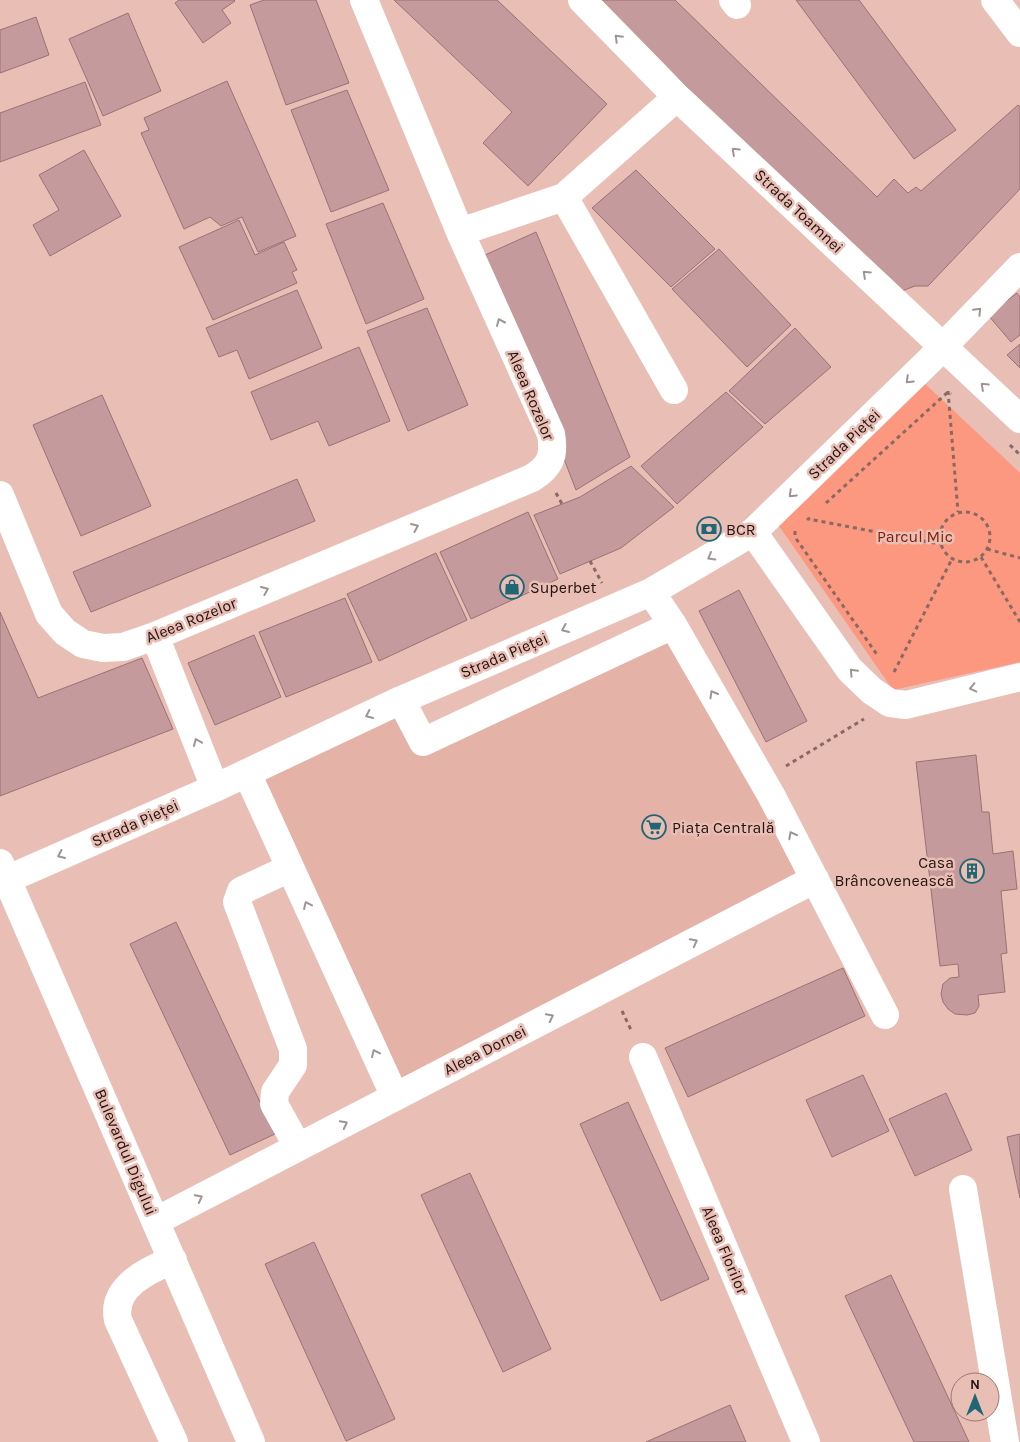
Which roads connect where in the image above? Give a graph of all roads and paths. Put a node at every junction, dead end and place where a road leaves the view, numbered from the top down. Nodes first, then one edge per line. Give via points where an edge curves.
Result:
1 (364, 0) edge
2 (582, 0) edge
3 (995, 0) edge
4 (1020, 33) edge
5 (677, 97) junction
6 (564, 197) junction
7 (460, 232) junction
8 (1020, 267) edge
9 (937, 353) junction
10 (674, 390) dead end
11 (948, 392) junction
12 (957, 396) dead end
13 (1020, 419) edge
14 (1007, 442) dead end
15 (1020, 455) edge
16 (0, 494) edge
17 (786, 499) junction
18 (823, 506) dead end
19 (958, 512) junction
20 (816, 513) dead end
21 (808, 519) junction
22 (803, 524) dead end
23 (798, 528) dead end
24 (752, 532) junction
25 (940, 544) junction
26 (987, 549) junction
27 (981, 557) junction
28 (1020, 558) edge
29 (952, 559) junction
30 (651, 592) junction
31 (1020, 622) edge
32 (673, 624) junction
33 (155, 636) junction
34 (880, 658) dead end
35 (889, 671) dead end
36 (1020, 677) edge
37 (401, 700) junction
38 (890, 703) junction
39 (247, 773) junction
40 (762, 780) junction
41 (215, 788) junction
42 (290, 868) junction
43 (4, 871) edge
44 (815, 879) junction
45 (610, 985) junction
46 (885, 1015) dead end
47 (643, 1057) joint
48 (395, 1097) junction
49 (298, 1147) junction
50 (963, 1189) dead end
51 (156, 1221) junction
52 (173, 1260) junction
53 (802, 1441) edge
54 (174, 1442) edge
55 (251, 1442) edge
56 (1006, 1442) edge

1 - 7 street, Aleea Rozelor
5 -> 2 street, Strada Toamnei
3 - 4 street
5 - 6 street
9 -> 5 street, Strada Toamnei
6 - 7 street
6 - 10 street
33 -> 7 street, Aleea Rozelor via 543,471 551,458 551,434
9 -> 8 street, Strada Pieței
9 - 11 path via 948,380
13 -> 9 street, Strada Toamnei
9 -> 17 street, Strada Pieței
11 - 12 path
11 - 18 path
11 - 19 path
14 - 15 path
16 - 33 street, Aleea Rozelor via 49,614 65,632 83,644 103,648 123,647
17 - 21 path
17 - 24 street, Strada Pieței
19 - 25 path via 942,524
19 - 26 path via 968,511 985,521 990,530
20 - 21 path
21 - 22 path
21 - 25 path
23 - 34 path via 797,540
24 -> 30 street, Strada Pieței
38 -> 24 street via 850,670
25 - 29 path
26 - 27 path
26 - 28 path
27 - 29 path via 972,562
27 - 31 path
29 - 35 path via 892,675
30 - 32 street
30 -> 37 street, Strada Pieței
32 - 37 street via 423,742
40 -> 32 street
41 -> 33 street
36 -> 38 street via 906,705
37 -> 39 street, Strada Pieței
38 - 40 path
39 - 41 street, Strada Pieței
39 - 42 street
44 -> 40 street
41 -> 43 street, Strada Pieței
48 -> 42 street
42 - 49 street via 242,891 237,902 293,1049 293,1065 275,1092 274,1104
43 - 51 street, Bulevardul Digului
45 -> 44 street, Aleea Dornei
44 - 46 street
45 - 47 path
48 -> 45 street, Aleea Dornei
47 - 53 street, Aleea Florilor
49 -> 48 street, Aleea Dornei
51 -> 49 street, Aleea Dornei
50 - 56 street
51 - 52 street, Bulevardul Digului
52 - 54 street via 137,1278 119,1299 116,1310
52 - 55 street, Bulevardul Digului

